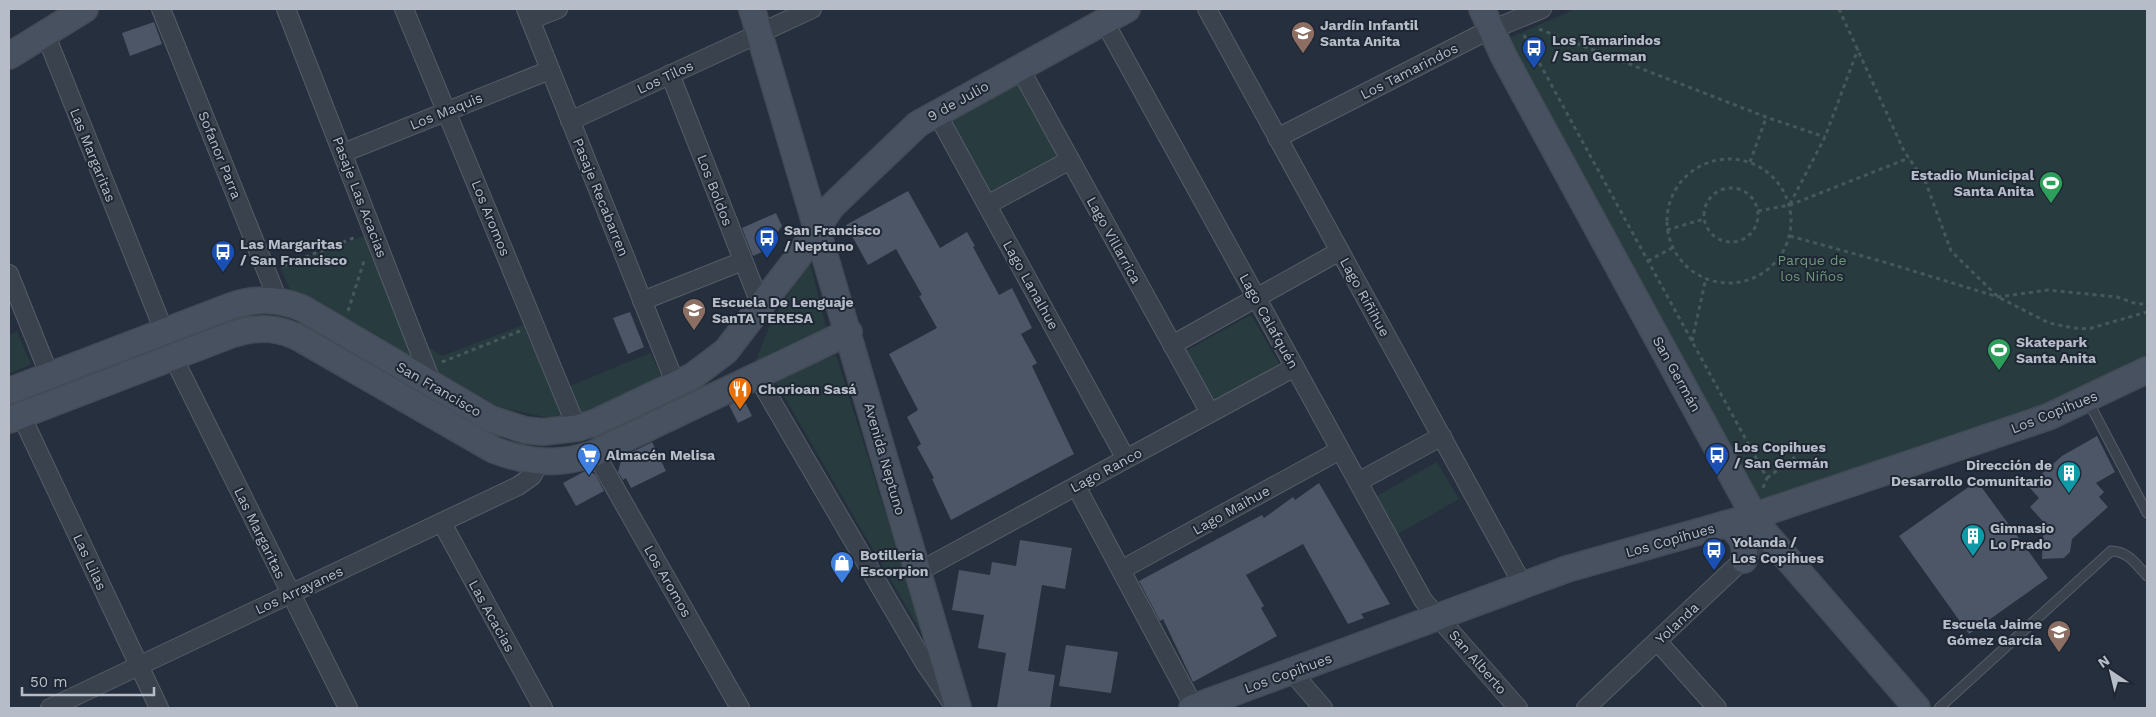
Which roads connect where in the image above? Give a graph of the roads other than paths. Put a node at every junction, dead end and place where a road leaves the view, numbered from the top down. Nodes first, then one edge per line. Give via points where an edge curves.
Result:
1 (85, 9) edge
2 (162, 9) edge
3 (286, 9) edge
4 (404, 9) edge
5 (558, 9) edge
6 (752, 9) edge
7 (812, 9) edge
8 (1127, 9) edge
9 (1207, 9) edge
10 (1542, 9) edge
11 (528, 14) edge
12 (1486, 19) edge
13 (1104, 21) junction
14 (45, 33) junction
15 (759, 33) junction
16 (9, 56) edge
17 (1019, 68) junction
18 (550, 70) junction
19 (670, 74) junction
20 (447, 111) junction
21 (936, 112) junction
22 (570, 121) junction
23 (1278, 138) junction
24 (342, 153) junction
25 (1070, 160) junction
26 (988, 205) junction
27 (817, 228) junction
28 (1340, 251) junction
29 (743, 261) junction
30 (9, 274) edge
31 (1257, 298) junction
32 (278, 300) junction
33 (642, 302) junction
34 (761, 306) junction
35 (164, 332) junction
36 (849, 332) junction
37 (1172, 345) junction
38 (173, 357) junction
39 (1295, 368) junction
40 (2147, 370) edge
41 (49, 374) junction
42 (757, 376) junction
43 (430, 377) junction
44 (676, 385) junction
45 (9, 391) edge
46 (2087, 400) junction
47 (1210, 413) junction
48 (15, 418) edge
49 (577, 428) junction
50 (1442, 436) junction
51 (1340, 450) junction
52 (596, 454) junction
53 (1126, 459) junction
54 (540, 462) junction
55 (1358, 482) junction
56 (1076, 486) junction
57 (2147, 513) edge
58 (1763, 521) junction
59 (442, 523) junction
60 (1725, 524) junction
61 (1744, 560) junction
62 (1121, 570) junction
63 (918, 572) junction
64 (2147, 576) edge
65 (1523, 585) junction
66 (291, 594) junction
67 (1438, 617) junction
68 (1657, 641) junction
69 (140, 666) junction
70 (1291, 671) junction
71 (50, 708) edge
72 (159, 708) edge
73 (348, 708) edge
74 (543, 708) edge
75 (740, 708) edge
76 (957, 708) edge
77 (1193, 708) edge
78 (1323, 708) edge
79 (1518, 708) edge
80 (1586, 708) edge
81 (1717, 708) edge
82 (1917, 708) edge
83 (1939, 708) edge

1 - 14 main road
2 - 32 street, Sofanor Parra
3 - 24 street, Pasaje Las Acacias
4 - 20 street, Los Aromos
5 - 11 street
6 - 15 main road, Avenida Neptuno
7 - 15 street, Los Tilos
8 - 13 main road, 9 de Julio
9 - 23 street, Lago Riñihue
10 - 12 street, Los Tamarindos via 1515,19
11 - 18 street, Pasaje Recabarren
12 - 23 street, Los Tamarindos
12 - 58 main road, San Germán via 1504,57
13 - 17 main road, 9 de Julio
13 - 31 street, Lago Calafquén
14 - 16 main road
14 - 35 street, Las Margaritas
15 - 19 street, Los Tilos
15 - 27 main road, Avenida Neptuno
17 - 21 main road, 9 de Julio
17 - 25 street, Lago Villarrica
18 - 20 street, Los Maquis
18 - 22 street, Pasaje Recabarren
19 - 22 street, Los Tilos
19 - 29 street, Los Boldos
20 - 24 street, Los Maquis
20 - 49 street, Los Aromos
21 - 26 street, Lago Lanalhue
21 - 27 main road, 9 de Julio via 902,138 842,194
22 - 33 street, Pasaje Recabarren
23 - 28 street, Lago Riñihue
24 - 43 street, Pasaje Las Acacias
25 - 26 street
25 - 37 street, Lago Villarrica
26 - 53 street, Lago Lanalhue
27 - 34 main road, San Francisco
27 - 36 main road, Avenida Neptuno
28 - 31 street
28 - 50 street, Lago Riñihue
29 - 33 street
29 - 34 street, Los Boldos
30 - 41 street
31 - 37 street
31 - 39 street, Lago Calafquén
32 - 35 main road, San Francisco via 242,302
32 - 43 main road, San Francisco via 302,308
33 - 44 street, Pasaje Recabarren
34 - 44 main road, San Francisco via 726,351 704,370
35 - 41 main road, San Francisco
36 - 42 main road, San Francisco
36 - 63 main road, Avenida Neptuno
37 - 47 street, Lago Villarrica
38 - 48 main road, San Francisco
38 - 54 main road, San Francisco via 245,330 281,330 479,443 510,456
38 - 66 street, Las Margaritas
39 - 47 street, Lago Ranco
39 - 51 street, Lago Calafquén
40 - 46 main road, Los Copihues
41 - 45 main road, San Francisco
42 - 52 main road, San Francisco
42 - 76 street, Avenida Neptuno via 924,662
43 - 49 main road, San Francisco via 491,419 508,425 543,432
44 - 49 main road, San Francisco
46 - 57 lane
46 - 58 main road, Los Copihues
47 - 53 street, Lago Ranco
48 - 69 street, Las Lilas
50 - 55 street
50 - 65 street, Lago Riñihue
51 - 55 street, Lago Calafquén
51 - 62 street, Lago Maihue
52 - 54 main road, San Francisco via 568,461
52 - 75 street, Los Aromos
53 - 56 street, Lago Ranco
54 - 59 street, Los Arrayanes via 532,476 518,486
55 - 67 street, Lago Calafquén via 1423,600
56 - 62 street
56 - 63 street, Lago Ranco
58 - 60 main road, Los Copihues
58 - 61 street, Yolanda
58 - 82 main road, San Germán
59 - 66 street, Los Arrayanes
59 - 74 street, Las Acacias
60 - 61 main road via 1741,538
60 - 65 main road, Los Copihues
61 - 68 street, Yolanda
62 - 77 street
63 - 76 main road, Avenida Neptuno
64 - 83 lane via 2129,556 2110,551
65 - 67 main road, Los Copihues
66 - 69 street, Los Arrayanes
66 - 73 street, Las Margaritas
67 - 70 main road, Los Copihues
67 - 79 street, San Alberto
68 - 80 street, Yolanda
68 - 81 street
69 - 71 street, Los Arrayanes
69 - 72 street, Las Lilas
70 - 77 main road, Los Copihues
70 - 78 street

